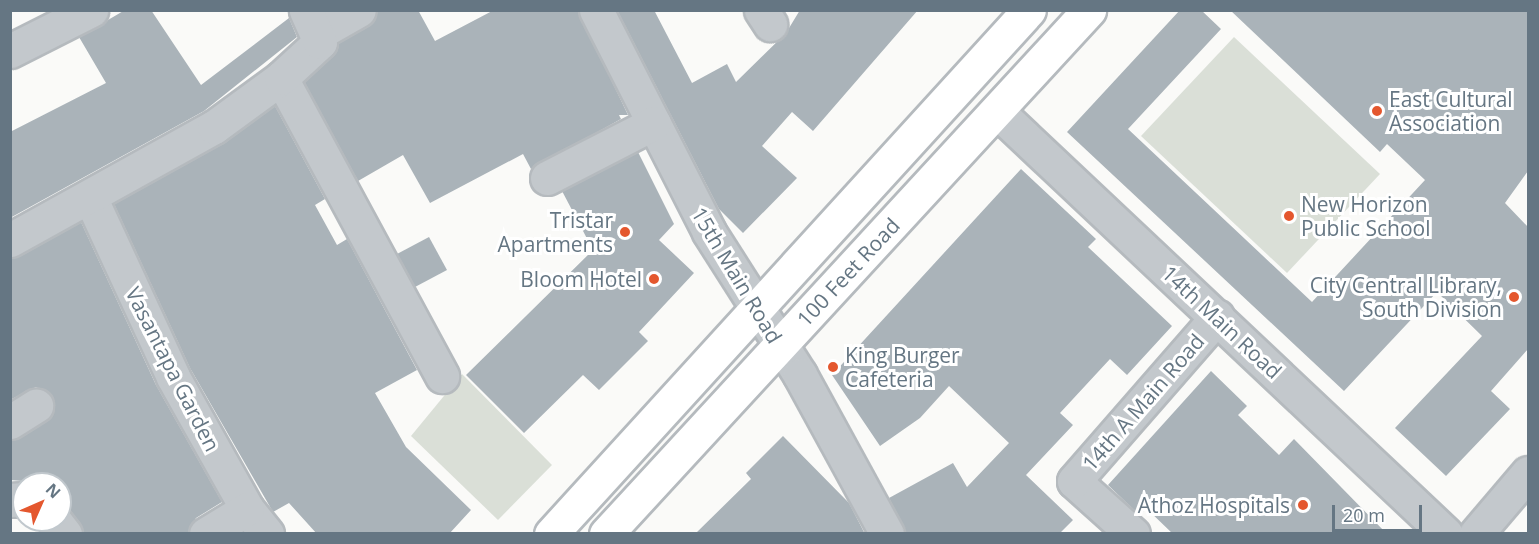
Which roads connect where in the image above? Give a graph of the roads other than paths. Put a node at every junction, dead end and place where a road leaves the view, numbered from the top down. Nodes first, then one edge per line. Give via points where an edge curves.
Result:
1 (92, 10) edge
2 (359, 10) edge
3 (596, 10) edge
4 (1029, 10) edge
5 (1089, 10) edge
6 (311, 22) edge
7 (10, 51) edge
8 (281, 78) junction
9 (998, 112) junction
10 (654, 123) junction
11 (547, 178) dead end
12 (90, 197) junction
13 (10, 240) edge
14 (755, 308) junction
15 (1217, 317) junction
16 (779, 346) junction
17 (442, 376) dead end
18 (1528, 473) edge
19 (257, 521) edge
20 (206, 534) edge
21 (551, 534) edge
22 (606, 534) edge
23 (887, 534) edge
24 (1133, 534) edge
25 (1446, 534) edge
26 (1476, 534) edge

1 - 7 street
2 - 6 street
3 - 10 street, 15th Main Road
4 - 14 main road, 100 Feet Road
5 - 9 main road, 100 Feet Road
6 - 8 street via 320,42
8 - 12 street via 213,127
8 - 17 street
9 - 15 street, 14th Main Road
9 - 16 main road, 100 Feet Road
10 - 11 street
10 - 14 street, 15th Main Road
12 - 13 street
12 - 19 street, Vasantapa Garden via 173,377
14 - 16 street, 15th Main Road
14 - 21 main road, 100 Feet Road
15 - 24 street, 14th A Main Road via 1074,481
15 - 25 street, 14th Main Road
16 - 22 main road, 100 Feet Road
16 - 23 street, 15th Main Road
18 - 26 street
19 - 20 street

